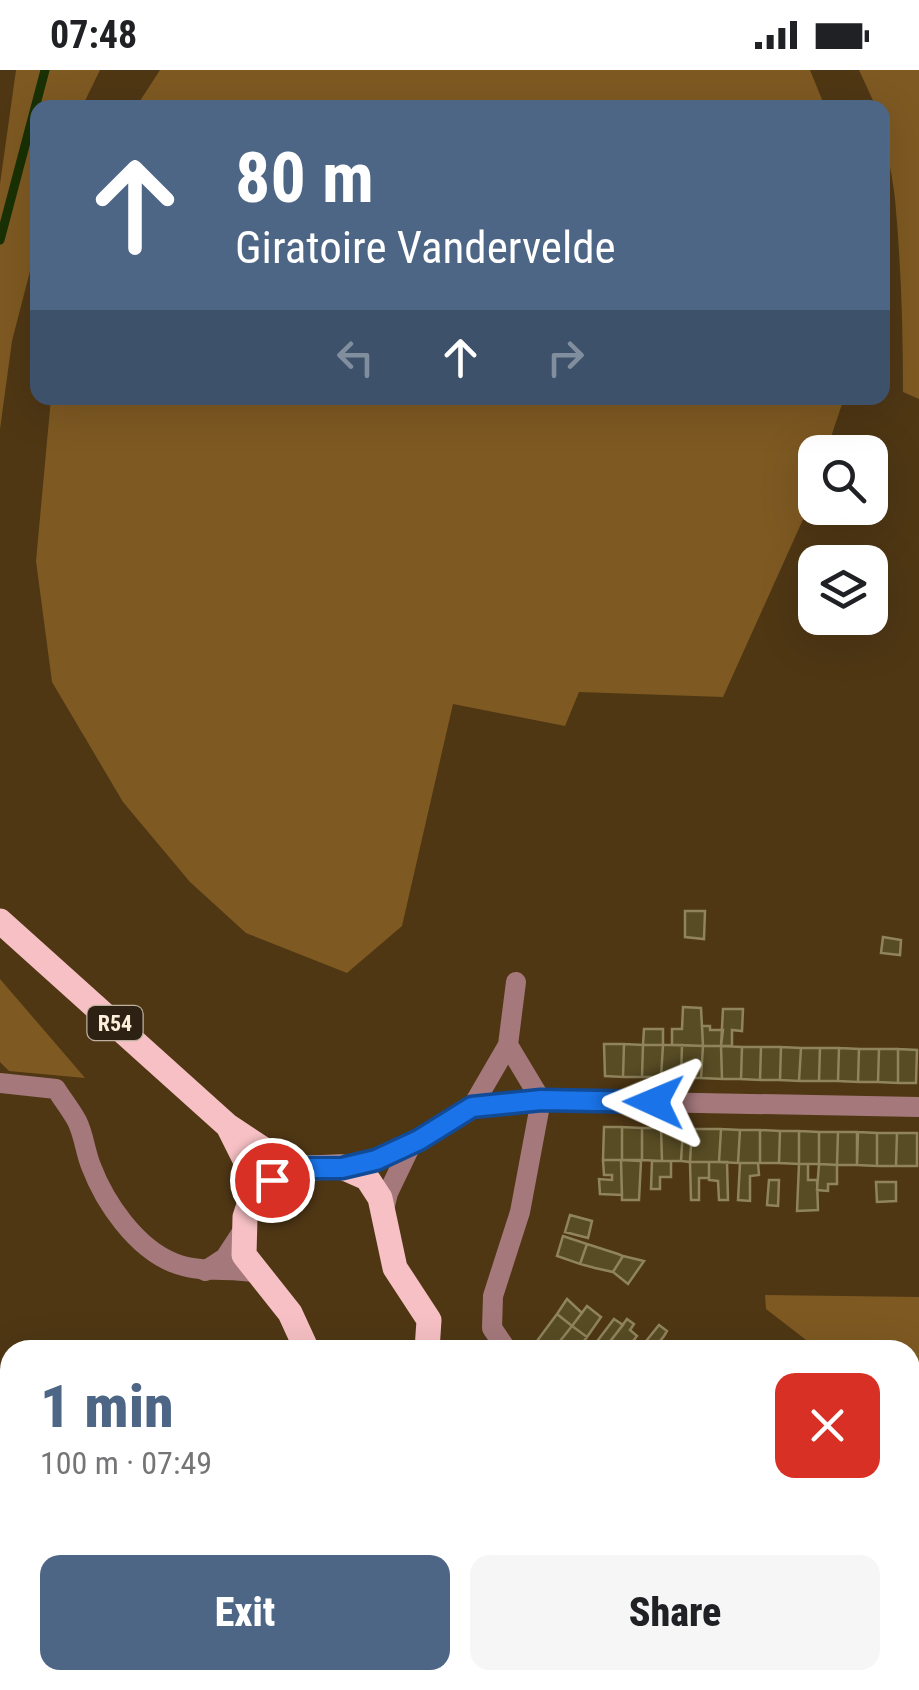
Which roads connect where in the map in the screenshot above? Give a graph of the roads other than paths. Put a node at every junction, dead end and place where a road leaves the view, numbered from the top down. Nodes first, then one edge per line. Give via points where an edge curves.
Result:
1 (0, 922) edge
2 (516, 982) dead end
3 (508, 1045) junction
4 (0, 1083) edge
5 (541, 1100) junction
6 (472, 1107) junction
7 (919, 1108) edge
8 (228, 1126) junction
9 (412, 1143) junction
10 (302, 1168) junction
11 (342, 1168) junction
12 (255, 1199) junction
13 (383, 1214) junction
14 (242, 1232) junction
15 (206, 1270) junction
16 (258, 1273) junction
17 (302, 1340) edge
18 (427, 1340) edge
19 (500, 1340) edge

1 - 8 main road, R54
2 - 3 street
3 - 5 street
3 - 6 street
4 - 15 street via 56,1089 79,1124 100,1186 128,1228 149,1250
5 - 6 street
5 - 7 street
5 - 19 street via 520,1212 493,1296 492,1328
6 - 9 street
8 - 10 main road, R54
8 - 12 main road, R54 via 250,1170
9 - 11 street
9 - 13 street
10 - 11 main road, R54
10 - 12 main road via 272,1180
11 - 13 main road via 367,1178
12 - 14 main road
13 - 18 main road via 394,1268 428,1320
14 - 15 street
14 - 16 main road via 244,1256
15 - 16 street
16 - 17 main road

